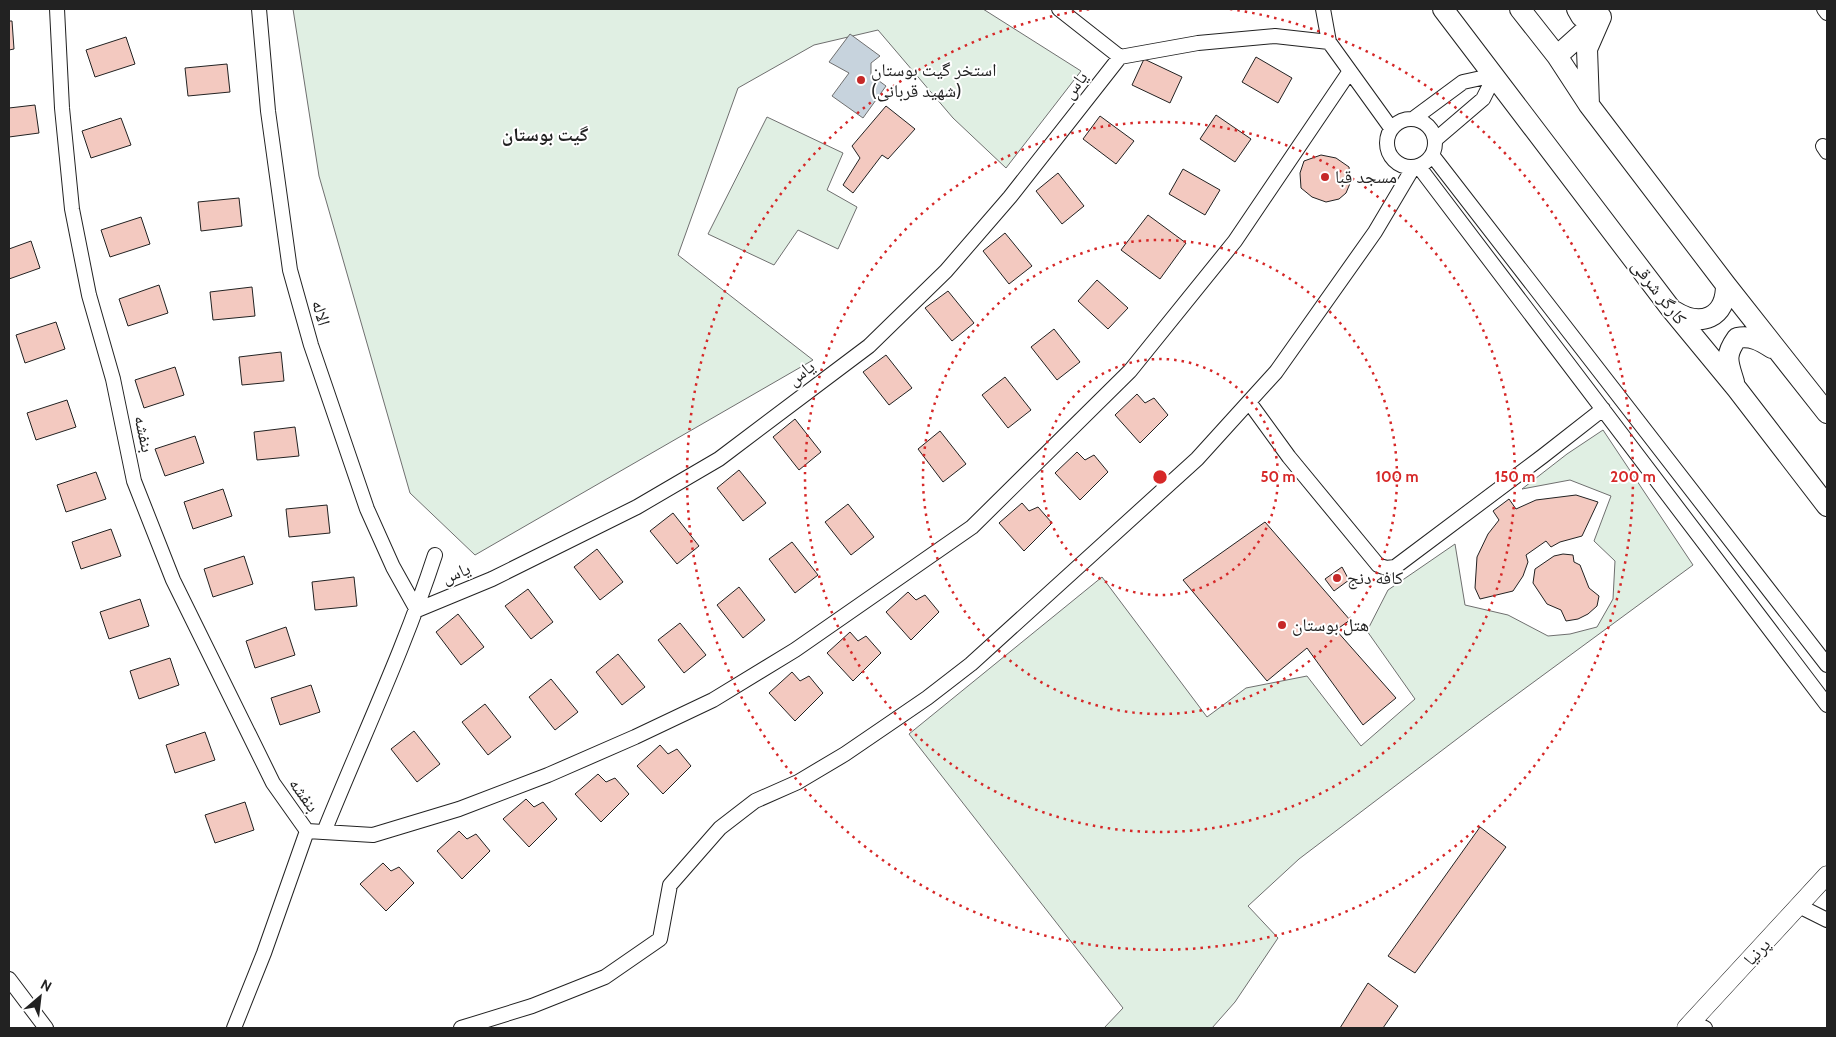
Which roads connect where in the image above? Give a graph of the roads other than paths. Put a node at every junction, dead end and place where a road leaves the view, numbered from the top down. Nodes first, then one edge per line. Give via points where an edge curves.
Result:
1 (57, 9) edge
2 (259, 9) edge
3 (1059, 9) edge
4 (1323, 9) edge
5 (1444, 9) edge
6 (1577, 9) edge
7 (1824, 9) edge
8 (1530, 12) edge
9 (1605, 13) edge
10 (1827, 13) edge
11 (1329, 42) junction
12 (1557, 56) junction
13 (1120, 57) junction
14 (1350, 71) junction
15 (1495, 76) junction
16 (1589, 105) junction
17 (1413, 119) junction
18 (1391, 128) junction
19 (1436, 140) junction
20 (1432, 156) junction
21 (1416, 167) junction
22 (1726, 285) junction
23 (1670, 308) junction
24 (1780, 354) junction
25 (1736, 389) junction
26 (1250, 402) junction
27 (1603, 409) junction
28 (1827, 413) edge
29 (1827, 506) edge
30 (435, 555) dead end
31 (417, 610) junction
32 (1827, 665) edge
33 (1827, 705) edge
34 (307, 831) junction
35 (324, 832) junction
36 (1827, 875) edge
37 (1799, 906) junction
38 (1827, 920) edge
39 (9, 979) edge
40 (1695, 1026) edge
41 (46, 1028) edge
42 (234, 1028) edge
43 (467, 1028) edge

1 - 34 street, بنفشه via 72,209 89,295 113,379 134,481 173,580 272,783
2 - 31 street, الاله via 268,111 290,270 311,345 367,509
3 - 13 street
4 - 11 street
5 - 15 main road, کارگر شرقی
6 - 9 main road via 1581,16
7 - 10 street
8 - 12 main road
9 - 12 main road
9 - 16 main road via 1587,49
11 - 13 street via 1276,36
11 - 14 street
12 - 16 main road
13 - 31 street, یاس via 1010,197 946,271 869,346 719,459 637,507 492,579
14 - 18 street
14 - 35 street via 1235,241 1136,363 972,528 795,650 713,700 635,737 459,809 373,835
15 - 17 street via 1463,82
15 - 19 street via 1483,99
15 - 23 main road, کارگر شرقی
16 - 22 main road
17 - 18 street via 1405,119
17 - 19 street via 1428,126
18 - 21 street via 1388,152 1398,164
19 - 20 street
20 - 21 street
20 - 32 street
21 - 26 street via 1319,313
21 - 27 street
22 - 23 main road via 1726,297 1712,317 1699,320 1685,318
22 - 24 main road
23 - 25 main road, کارگر شرقی
24 - 25 main road via 1761,341 1746,336 1738,338 1730,348 1728,362
24 - 28 main road
25 - 29 main road, کارگر شرقی
26 - 27 street via 1289,456 1378,564 1386,568 1395,567
26 - 43 street via 1197,459 971,664 853,748 798,782 755,801 720,828 670,885 660,939 606,977
27 - 33 street
30 - 31 street
31 - 35 street
34 - 35 street
34 - 42 street
36 - 37 street, پرنیا
37 - 38 street
37 - 40 street, پرنیا
39 - 41 street

